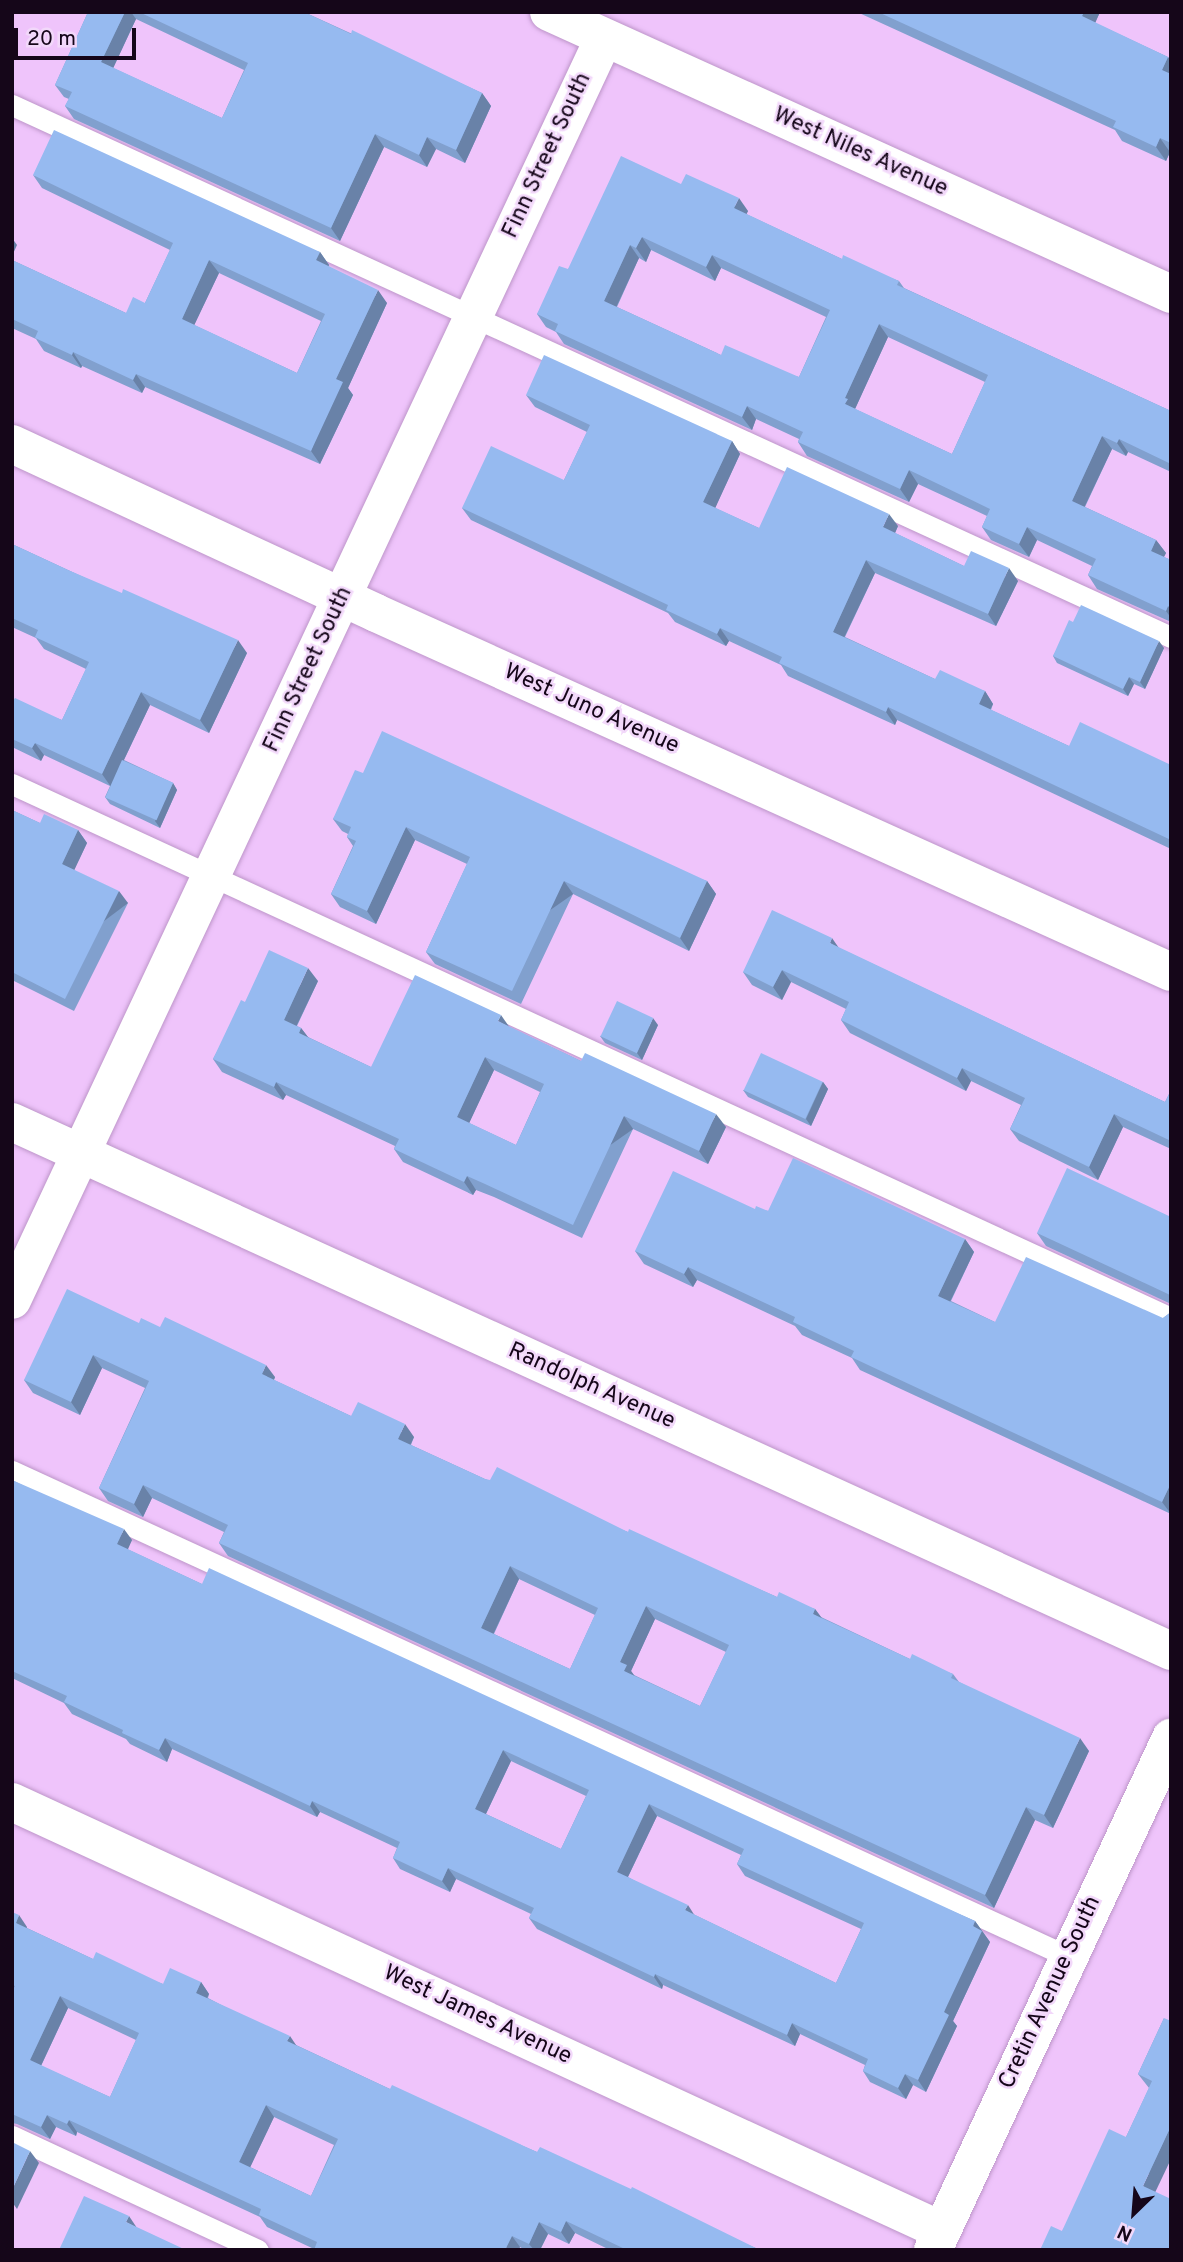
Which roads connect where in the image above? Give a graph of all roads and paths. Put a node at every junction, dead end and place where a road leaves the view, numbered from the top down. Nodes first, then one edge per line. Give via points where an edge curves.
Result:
1 (549, 12) edge
2 (604, 38) junction
3 (12, 105) edge
4 (1171, 294) edge
5 (472, 317) junction
6 (12, 444) edge
7 (343, 598) junction
8 (1171, 638) edge
9 (12, 784) edge
10 (212, 877) junction
11 (1170, 969) edge
12 (12, 1122) edge
13 (81, 1154) junction
14 (12, 1300) edge
15 (1171, 1318) edge
16 (12, 1471) edge
17 (1171, 1651) edge
18 (1171, 1738) edge
19 (12, 1802) edge
20 (1067, 1956) junction
21 (12, 2136) edge
22 (937, 2240) edge
23 (258, 2250) edge

1 - 2 street, West Niles Avenue
2 - 4 street, West Niles Avenue
2 - 5 street, Finn Street South
3 - 5 lane
5 - 7 street, Finn Street South
5 - 8 lane
6 - 7 street, West Juno Avenue
7 - 10 street, Finn Street South
7 - 11 street, West Juno Avenue
9 - 10 lane
10 - 13 street, Finn Street South
10 - 15 lane
12 - 13 street, Randolph Avenue
13 - 14 street, Finn Street South
13 - 17 street, Randolph Avenue
16 - 20 lane
18 - 20 street, Cretin Avenue South
19 - 22 street, West James Avenue
20 - 22 street, Cretin Avenue South
21 - 23 lane

